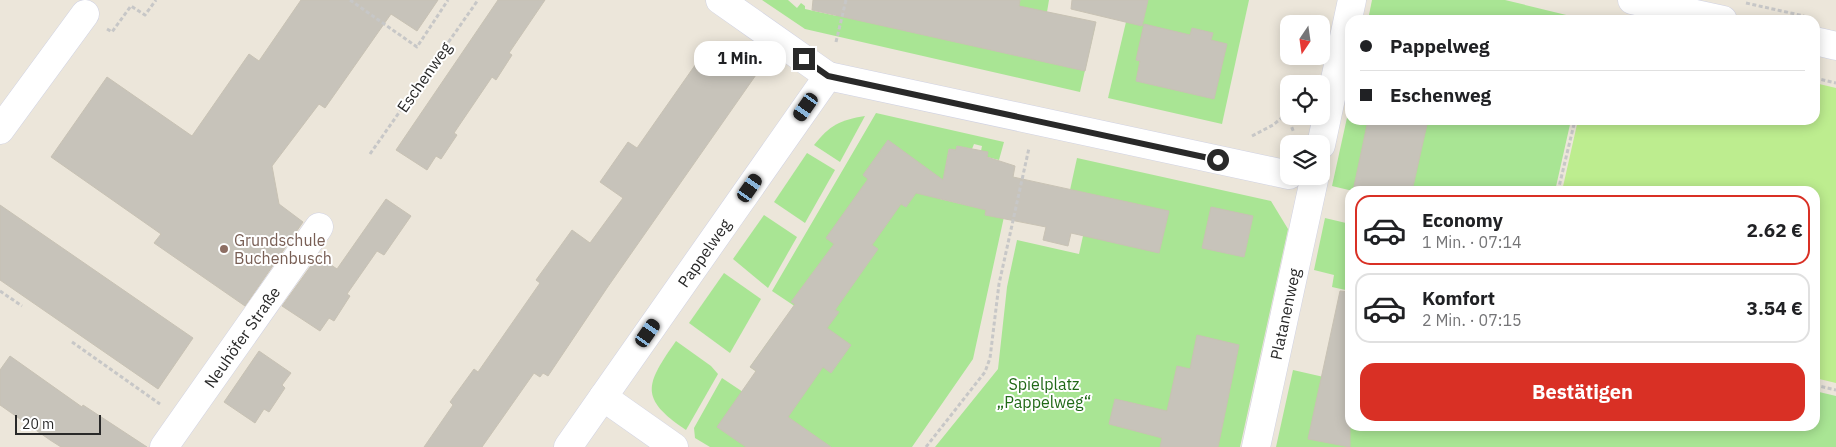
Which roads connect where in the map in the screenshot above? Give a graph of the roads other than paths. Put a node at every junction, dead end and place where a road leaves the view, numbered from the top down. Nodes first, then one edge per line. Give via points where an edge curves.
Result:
1 (720, 0) edge
2 (1352, 0) edge
3 (1632, 0) edge
4 (1692, 6) edge
5 (85, 14) road end
6 (1349, 15) edge
7 (1712, 15) edge
8 (1345, 33) edge
9 (1820, 35) edge
10 (1836, 46) edge
11 (828, 76) junction
12 (0, 130) edge
13 (1323, 135) edge
14 (1280, 172) edge
15 (1302, 185) edge
16 (319, 227) dead end
17 (603, 397) junction
18 (164, 447) edge
19 (568, 447) edge
20 (674, 447) edge
21 (1256, 447) edge

1 - 11 street
2 - 6 street
3 - 4 street
4 - 7 street
5 - 12 street
8 - 13 street
9 - 10 street
11 - 14 street
11 - 17 street, Pappelweg
15 - 21 street, Platanenweg
16 - 18 street, Neuhöfer Straße
17 - 19 street, Pappelweg
17 - 20 street

